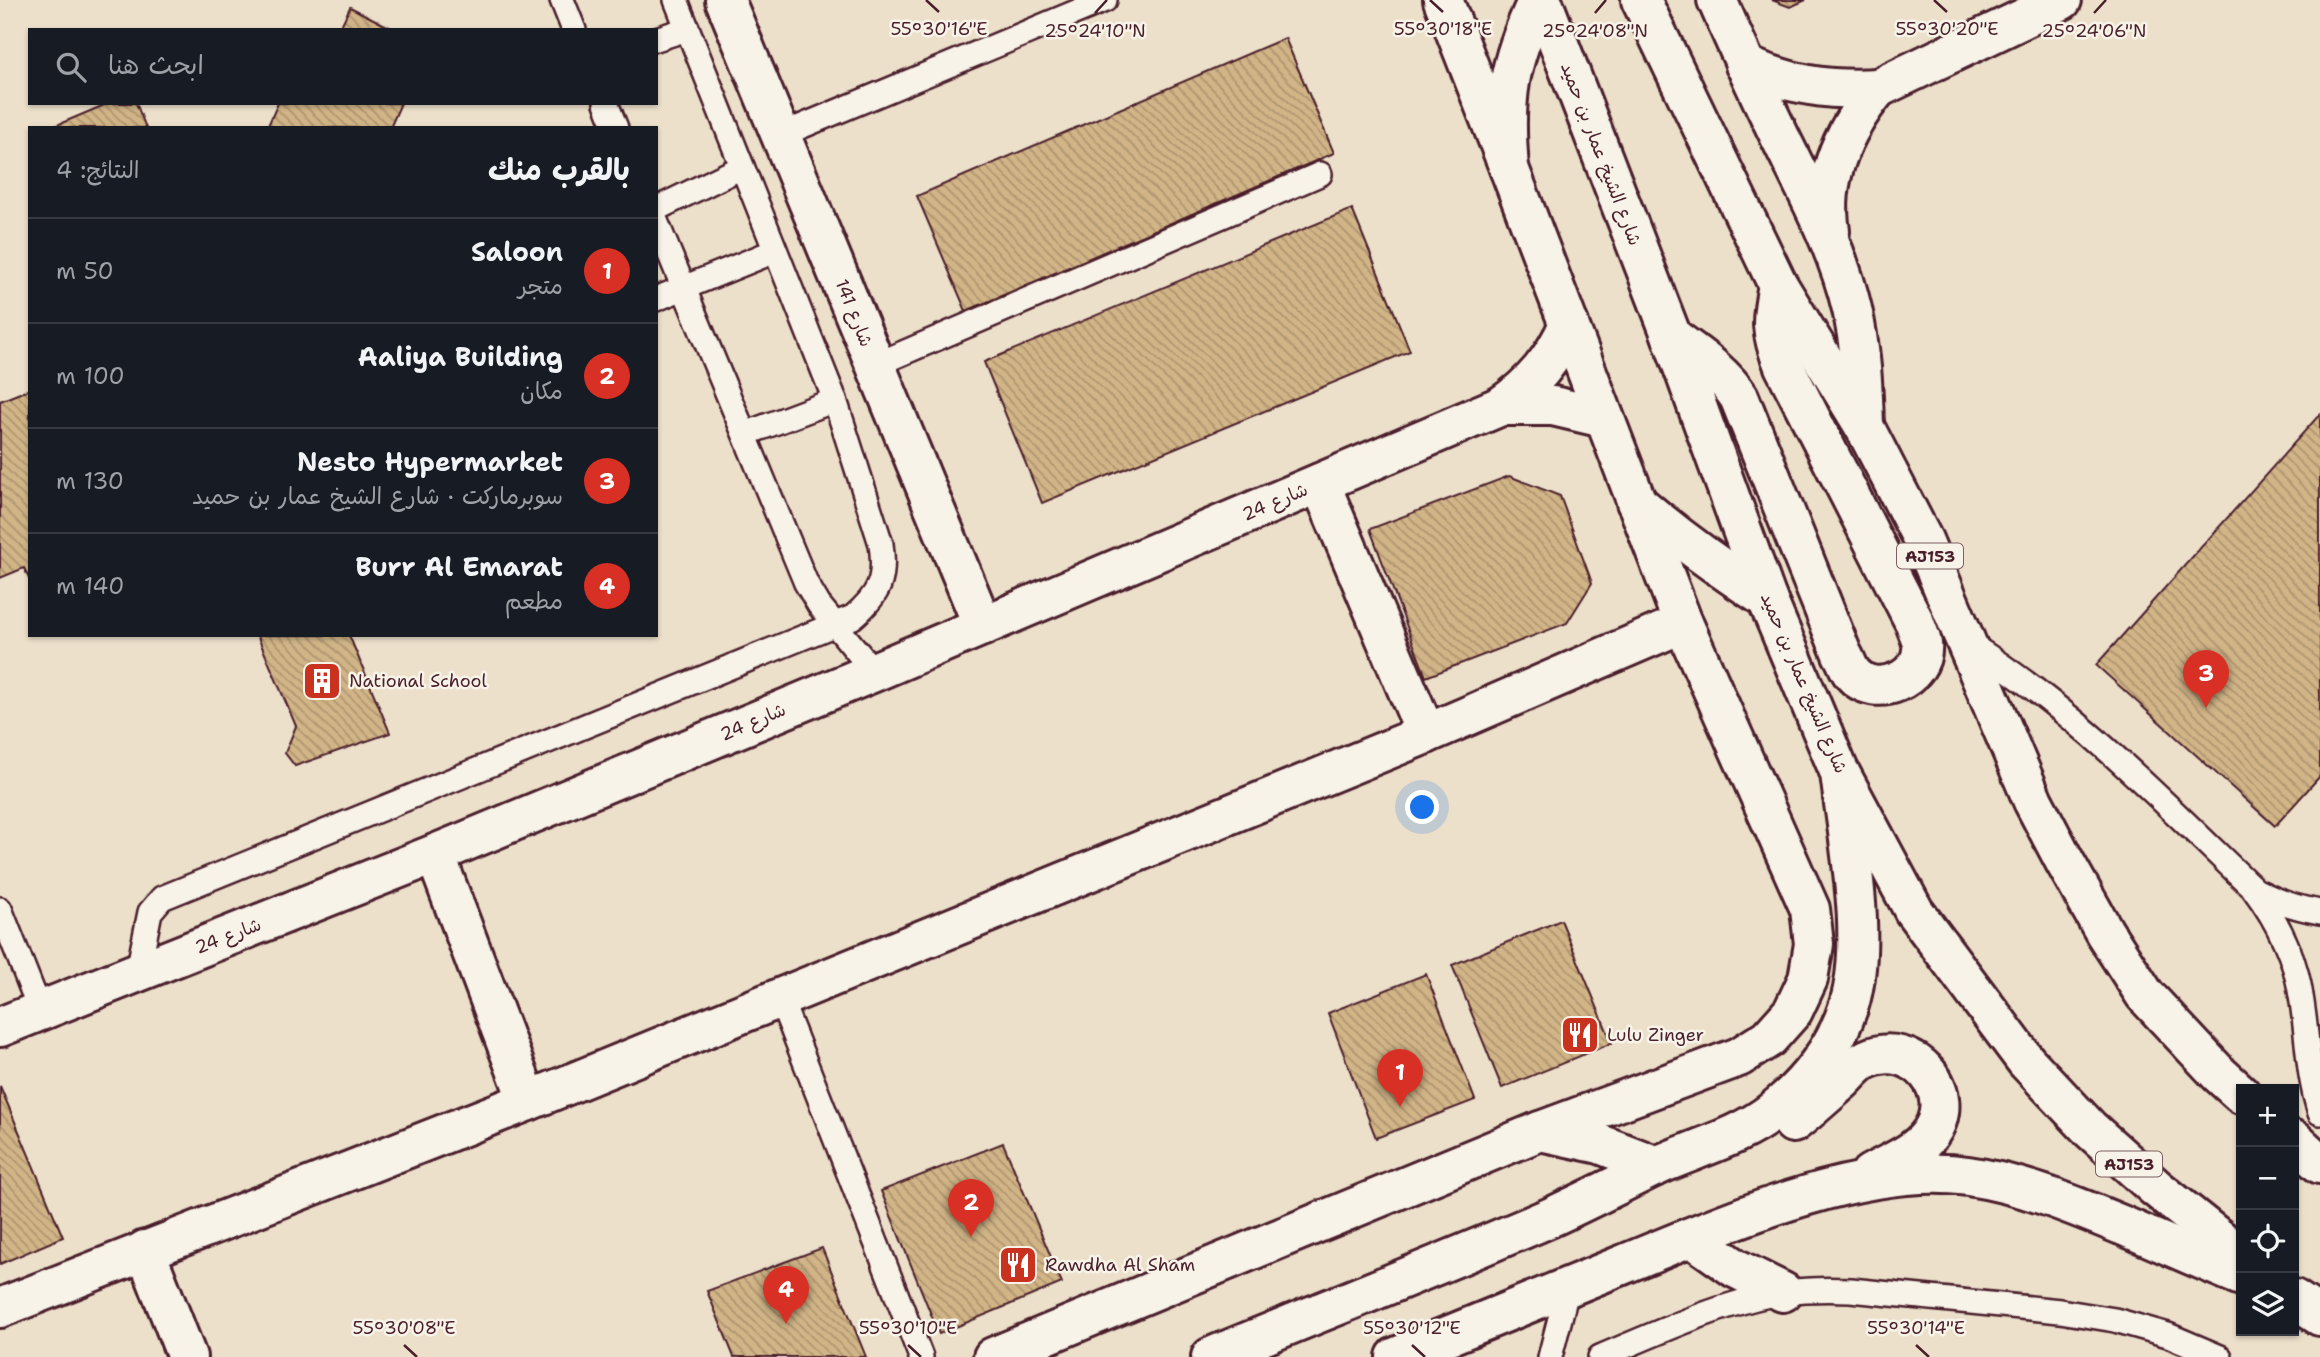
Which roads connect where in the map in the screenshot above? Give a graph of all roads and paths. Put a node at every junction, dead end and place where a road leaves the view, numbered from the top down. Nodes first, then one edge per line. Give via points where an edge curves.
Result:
1 (562, 0) edge
2 (676, 0) edge
3 (725, 0) edge
4 (1105, 0) edge
5 (1443, 0) edge
6 (1540, 0) edge
7 (1641, 0) edge
8 (1717, 0) edge
9 (2062, 0) edge
10 (574, 28) edge
11 (687, 29) junction
12 (658, 37) edge
13 (1745, 65) junction
14 (1878, 89) junction
15 (607, 105) edge
16 (615, 126) edge
17 (781, 135) junction
18 (742, 167) junction
19 (1509, 168) junction
20 (1320, 174) dead end
21 (658, 208) edge
22 (658, 226) edge
23 (775, 251) junction
24 (1834, 254) junction
25 (1778, 285) junction
26 (685, 288) junction
27 (658, 298) edge
28 (1569, 324) junction
29 (1672, 337) junction
30 (875, 365) junction
31 (835, 400) junction
32 (1501, 406) junction
33 (1604, 418) junction
34 (1864, 426) junction
35 (745, 434) junction
36 (1320, 483) junction
37 (1636, 502) junction
38 (1767, 598) junction
39 (1683, 623) junction
40 (834, 624) junction
41 (983, 626) junction
42 (1968, 643) junction
43 (874, 672) junction
44 (1426, 733) junction
45 (1839, 771) junction
46 (435, 854) junction
47 (2253, 888) junction
48 (0, 909) edge
49 (2320, 912) edge
50 (138, 971) junction
51 (2320, 995) edge
52 (780, 998) junction
53 (40, 1010) junction
54 (2304, 1025) junction
55 (0, 1027) edge
56 (2236, 1089) edge
57 (528, 1101) junction
58 (2320, 1114) edge
59 (1540, 1131) junction
60 (2299, 1145) edge
61 (2320, 1164) edge
62 (1657, 1166) junction
63 (1853, 1184) junction
64 (1550, 1217) junction
65 (1691, 1237) junction
66 (145, 1250) junction
67 (2236, 1252) edge
68 (2236, 1274) edge
69 (1567, 1287) junction
70 (1783, 1292) junction
71 (2299, 1301) edge
72 (0, 1308) edge
73 (2320, 1316) edge
74 (187, 1357) edge
75 (921, 1357) edge
76 (993, 1357) edge
77 (1211, 1357) edge
78 (1396, 1357) edge
79 (1550, 1357) edge
80 (1600, 1357) edge
81 (2220, 1357) edge

1 - 10 lane
2 - 11 lane
3 - 17 street, شارع 141
4 - 17 lane
5 - 19 street
6 - 19 street via 1521,36 1510,79 1505,123
6 - 29 street, شارع الشيخ عمار بن حميد / AJ153
7 - 25 street, AJ153
8 - 13 street
9 - 14 street
11 - 12 lane
11 - 18 lane
13 - 14 street via 1810,87
13 - 24 street
14 - 24 street via 1858,112 1834,167 1828,196
15 - 16 lane
17 - 30 street, شارع 141
18 - 21 lane
18 - 23 lane
19 - 28 street
20 - 30 lane
22 - 26 lane
23 - 26 lane
23 - 31 lane
24 - 34 street via 1859,347
25 - 29 street via 1771,318 1774,343 1923,646 1916,668 1897,684 1874,687 1853,675 1739,397 1718,371
25 - 34 street, AJ153
26 - 27 lane
26 - 35 lane
28 - 32 street, شارع 24 via 1555,354 1535,380
28 - 33 street
29 - 38 street, شارع الشيخ عمار بن حميد / AJ153
30 - 41 street, شارع 141
31 - 35 lane
31 - 40 lane via 884,565 880,585 869,603 853,617
32 - 33 street, شارع 24 via 1553,406
32 - 36 street, شارع 24
33 - 37 street
34 - 42 street, AJ153 via 1923,540
35 - 40 lane via 806,583
36 - 41 street, شارع 24
36 - 44 street
37 - 38 street via 1688,545
37 - 39 street
38 - 45 street, شارع الشيخ عمار بن حميد / AJ153
39 - 44 street
39 - 59 street via 1810,909 1814,944 1808,979 1793,1011 1769,1038 1739,1057
40 - 43 lane
40 - 50 lane via 162,898 150,912
41 - 43 street, شارع 24
42 - 47 lane via 2079,723
42 - 56 street, AJ153 via 2033,800 2105,933 2145,995
43 - 46 street, شارع 24
44 - 52 street
45 - 62 street via 1858,961 1849,1005 1831,1046 1805,1082 1772,1112
45 - 67 street, شارع الشيخ عمار بن حميد / AJ153 via 1914,911 2026,1061 2091,1130
46 - 50 street, شارع 24
46 - 57 street
47 - 49 lane via 2298,909
47 - 54 lane via 2291,957
48 - 53 lane
50 - 53 street, شارع 24
51 - 54 lane
52 - 57 street
52 - 75 lane
53 - 55 street, شارع 24
54 - 58 lane
57 - 66 street
59 - 62 street via 1600,1144
59 - 76 street
60 - 61 street
62 - 64 street
63 - 64 street via 1929,1135 1938,1115 1938,1092 1928,1072 1910,1058 1887,1054 1865,1060 1812,1108 1749,1153 1698,1175
63 - 65 street via 1789,1201
63 - 68 street via 1932,1175 2021,1186
64 - 77 street
65 - 69 street
65 - 70 street via 1735,1268
66 - 72 street
66 - 74 street
69 - 78 street
69 - 79 lane
70 - 80 lane via 1746,1301
70 - 81 lane via 1851,1290 2060,1311 2155,1331
71 - 73 street

